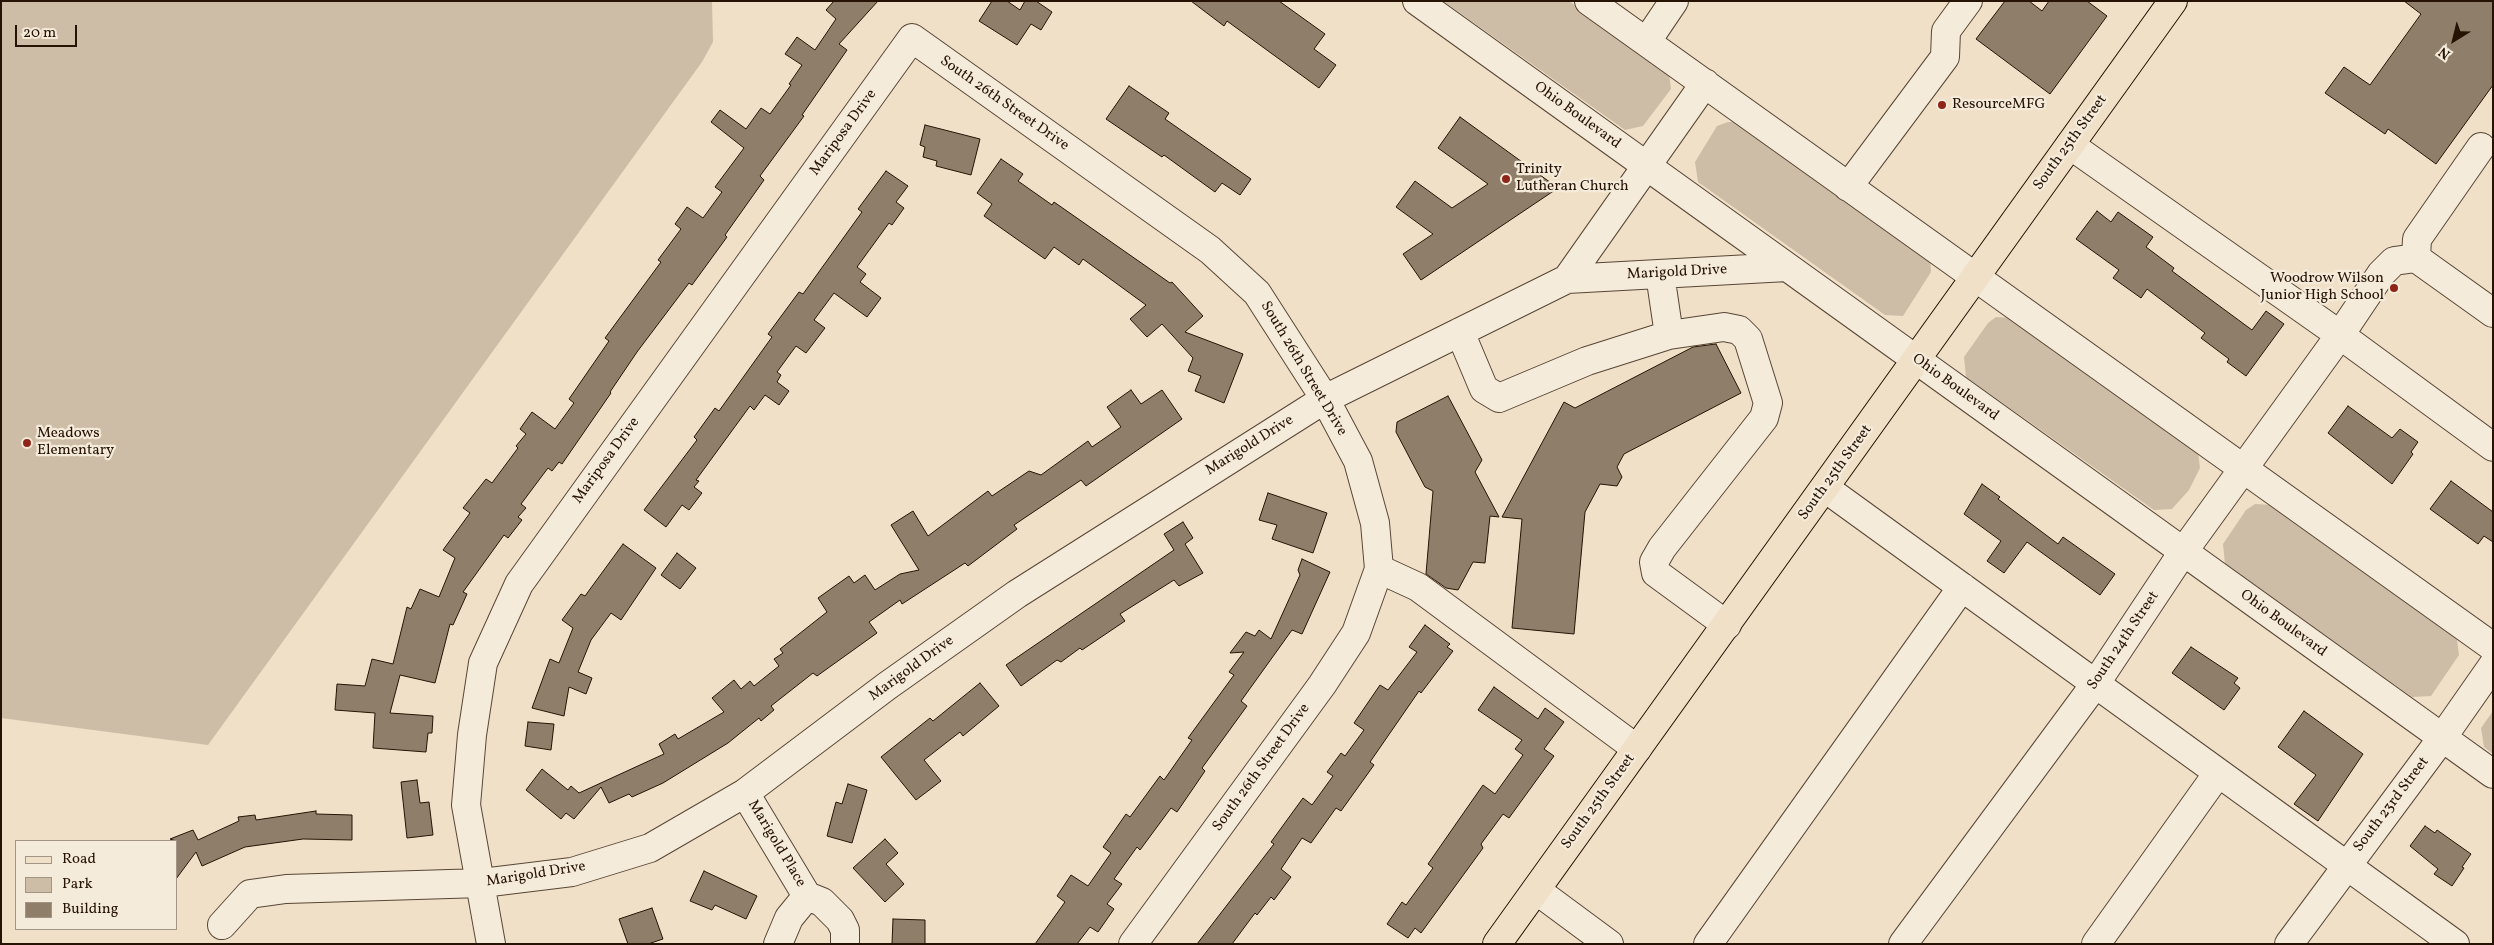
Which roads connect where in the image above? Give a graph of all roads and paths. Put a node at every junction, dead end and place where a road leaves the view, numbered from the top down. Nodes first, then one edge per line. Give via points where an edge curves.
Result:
1 (1417, 1) edge
2 (1589, 1) edge
3 (1674, 1) edge
4 (1968, 1) edge
5 (2173, 1) edge
6 (912, 38) joint
7 (1647, 42) junction
8 (1705, 83) junction
9 (2070, 145) junction
10 (2480, 147) dead end
11 (1647, 166) junction
12 (1848, 187) junction
13 (2416, 258) junction
14 (1786, 267) junction
15 (1660, 274) junction
16 (1975, 278) junction
17 (1567, 279) junction
18 (2493, 313) edge
19 (1460, 332) junction
20 (1669, 334) junction
21 (2340, 335) junction
22 (1917, 360) junction
23 (1325, 399) junction
24 (2493, 447) edge
25 (2243, 468) junction
26 (1825, 488) junction
27 (2183, 552) junction
28 (1379, 570) junction
29 (1962, 587) junction
30 (1727, 625) junction
31 (2493, 647) edge
32 (2493, 665) edge
33 (2096, 684) junction
34 (2442, 738) junction
35 (1636, 749) junction
36 (2218, 773) junction
37 (2493, 774) edge
38 (745, 793) junction
39 (2347, 865) junction
40 (482, 883) junction
41 (1536, 890) junction
42 (807, 896) junction
43 (222, 925) dead end
44 (491, 944) edge
45 (778, 944) edge
46 (845, 944) edge
47 (1133, 944) edge
48 (1497, 944) edge
49 (1609, 944) edge
50 (1708, 944) edge
51 (1903, 944) edge
52 (2096, 944) edge
53 (2290, 944) edge
54 (2455, 944) edge

1 - 11 street, Ohio Boulevard
2 - 7 street
3 - 7 street
4 - 12 street via 1946,31 1945,57
5 - 9 main road, South 25th Street
6 - 23 street, South 26th Street Drive via 1210,250 1257,293
6 - 40 street, Mariposa Drive via 519,584 483,662 472,735 466,805
7 - 8 street
8 - 11 street, Marigold Drive
8 - 12 street
9 - 16 main road, South 25th Street
9 - 21 street
10 - 13 street via 2417,239
11 - 14 street, Ohio Boulevard
11 - 17 street, Marigold Drive
12 - 16 street
13 - 18 street
13 - 21 street, South 24th Street via 2394,261 2381,274
14 - 15 street, Marigold Drive
14 - 22 street, Ohio Boulevard
15 - 17 street, Marigold Drive
15 - 20 street
16 - 22 main road, South 25th Street
16 - 25 street
17 - 19 street, Marigold Drive
19 - 20 street via 1484,389 1499,398 1587,361
19 - 23 street, Marigold Drive
20 - 30 street via 1724,327 1739,330 1748,339 1768,403 1764,418 1654,562 1656,573
21 - 24 street
21 - 25 street, South 24th Street
22 - 26 main road, South 25th Street
22 - 27 street, Ohio Boulevard
23 - 28 street, South 26th Street Drive via 1358,461 1375,522
23 - 38 street, Marigold Drive via 1017,594 887,686
25 - 27 street, South 24th Street
25 - 31 street
26 - 29 street
26 - 30 main road, South 25th Street
27 - 33 street, South 24th Street
27 - 34 street, Ohio Boulevard
28 - 35 street via 1418,587
28 - 47 street, South 26th Street Drive via 1356,632 1332,670
29 - 33 street
29 - 50 street
30 - 35 main road, South 25th Street
32 - 34 street, South 23rd Street
33 - 36 street
33 - 51 street, South 24th Street
34 - 37 street, Ohio Boulevard
34 - 39 street, South 23rd Street
35 - 41 main road, South 25th Street
36 - 39 street
36 - 52 street
38 - 40 street, Marigold Drive via 650,848 572,872
38 - 42 street, Marigold Place
39 - 53 street, South 23rd Street
39 - 54 street
40 - 43 street, Marigold Drive via 286,889 250,894
40 - 44 street, Mariposa Drive
41 - 48 main road, South 25th Street
41 - 49 street
42 - 45 street, Marigold Place via 789,918
42 - 46 street, Marigold Place via 822,902 840,920 845,930

